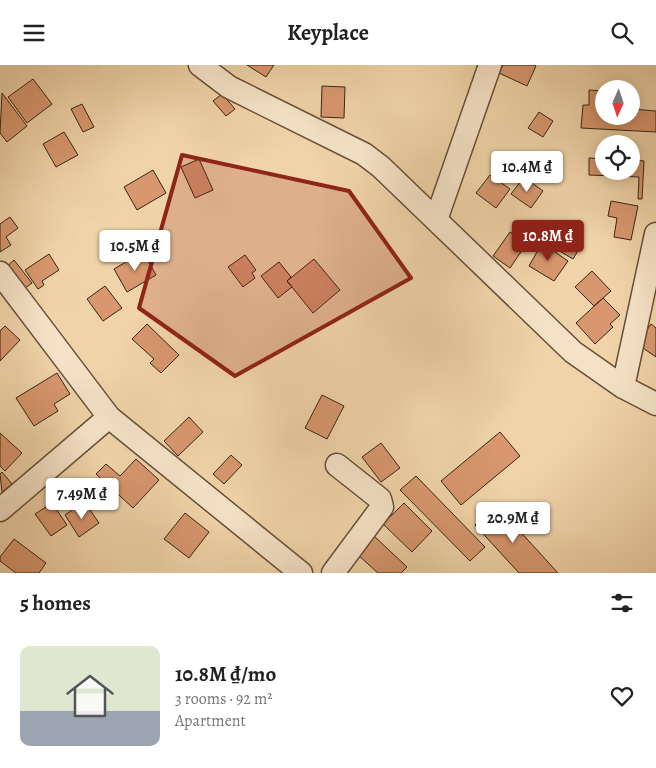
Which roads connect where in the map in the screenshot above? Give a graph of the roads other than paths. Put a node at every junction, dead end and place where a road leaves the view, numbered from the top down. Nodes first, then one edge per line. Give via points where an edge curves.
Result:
1 (200, 65) edge
2 (490, 65) edge
3 (436, 220) junction
4 (656, 234) edge
5 (0, 273) edge
6 (623, 387) junction
7 (656, 404) edge
8 (110, 417) junction
9 (337, 465) dead end
10 (0, 510) edge
11 (301, 573) edge
12 (333, 573) edge

1 - 3 street via 230,87 364,154
2 - 3 street
3 - 6 street via 573,352
4 - 6 street
5 - 8 street
6 - 7 street
8 - 10 street
8 - 11 street
9 - 12 street via 380,499 382,507

